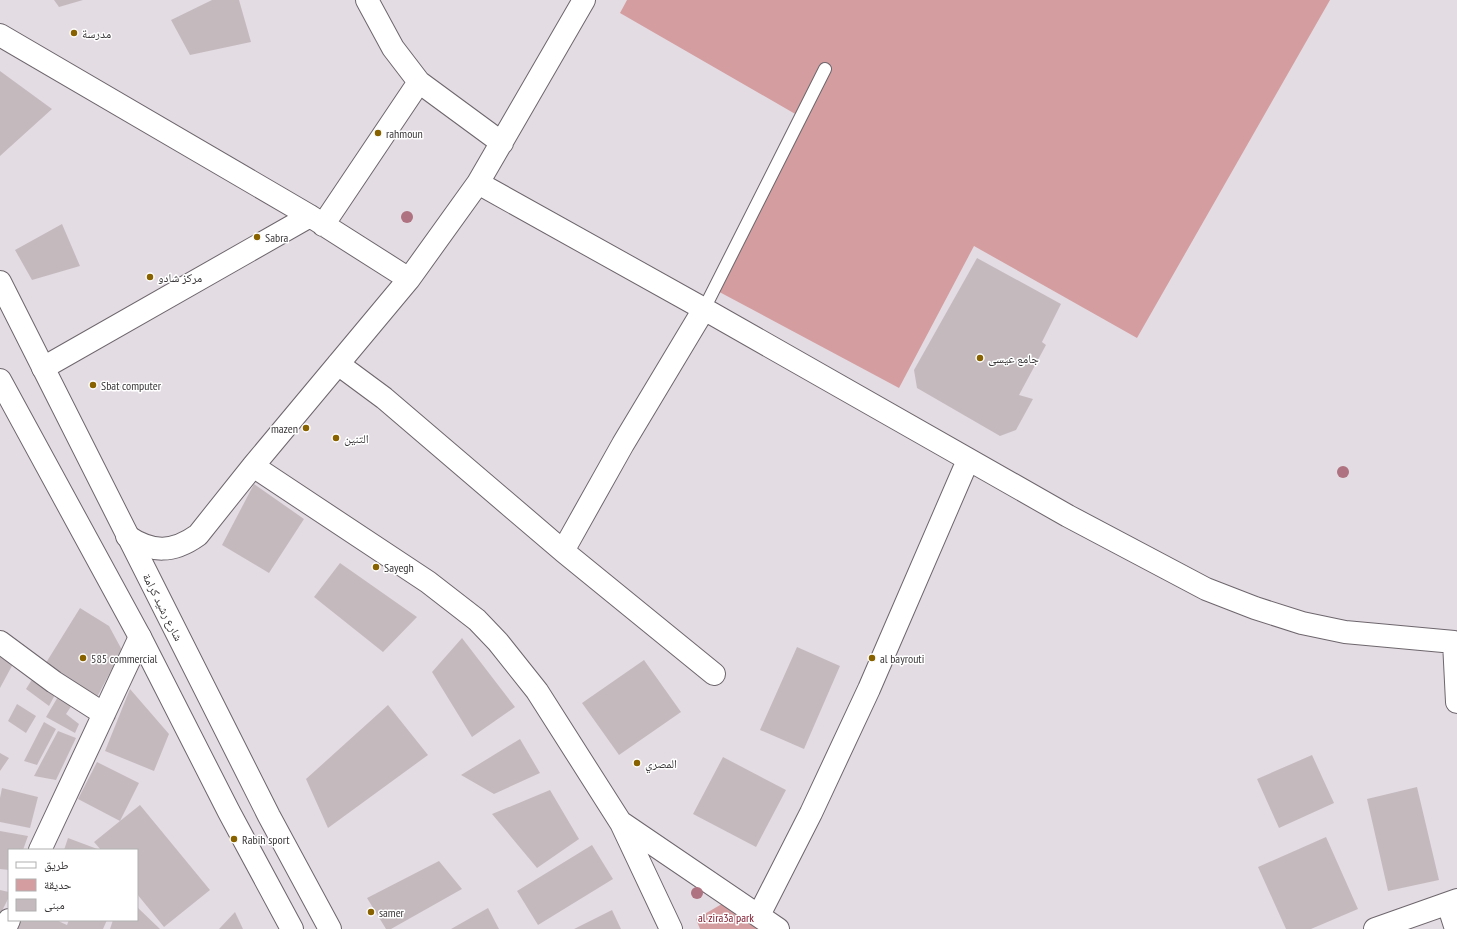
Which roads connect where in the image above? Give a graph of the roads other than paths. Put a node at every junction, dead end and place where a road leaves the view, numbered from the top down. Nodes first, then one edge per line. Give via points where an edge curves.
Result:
1 (367, 0) edge
2 (584, 0) edge
3 (0, 34) edge
4 (825, 69) dead end
5 (419, 82) junction
6 (502, 143) junction
7 (478, 183) junction
8 (316, 221) junction
9 (409, 279) junction
10 (0, 282) edge
11 (704, 308) junction
12 (338, 364) junction
13 (43, 368) junction
14 (2, 390) edge
15 (968, 460) junction
16 (253, 466) junction
17 (127, 536) junction
18 (563, 551) junction
19 (140, 637) junction
20 (0, 642) edge
21 (714, 674) dead end
22 (1457, 702) edge
23 (104, 714) junction
24 (621, 823) junction
25 (40, 849) edge
26 (1453, 902) edge
27 (759, 915) junction
28 (292, 929) edge
29 (330, 929) edge
30 (671, 929) edge
31 (778, 929) edge
32 (1375, 929) edge
33 (1456, 929) edge

1 - 5 street via 393,48
2 - 6 street
3 - 8 street
4 - 11 lane
5 - 6 street
5 - 8 street
6 - 7 street
7 - 9 street
7 - 11 street
8 - 9 street
8 - 13 street
9 - 12 street
10 - 13 street, شارع رشيد كرامة
11 - 15 street
11 - 18 street
12 - 16 street
12 - 18 street via 384,398
13 - 17 street, شارع رشيد كرامة
14 - 19 street
15 - 22 street via 1206,589 1255,608 1302,623 1345,632 1454,642
15 - 27 street via 869,688 811,813
16 - 17 street via 198,535 188,542 176,547 150,548
16 - 24 street via 428,582 477,620 519,666 537,691
17 - 29 street, شارع رشيد كرامة via 269,816
18 - 21 street
19 - 23 street
19 - 28 street via 225,805
20 - 23 street via 54,682
23 - 25 street
24 - 27 street
24 - 30 street
26 - 32 street
26 - 33 street
27 - 31 street

